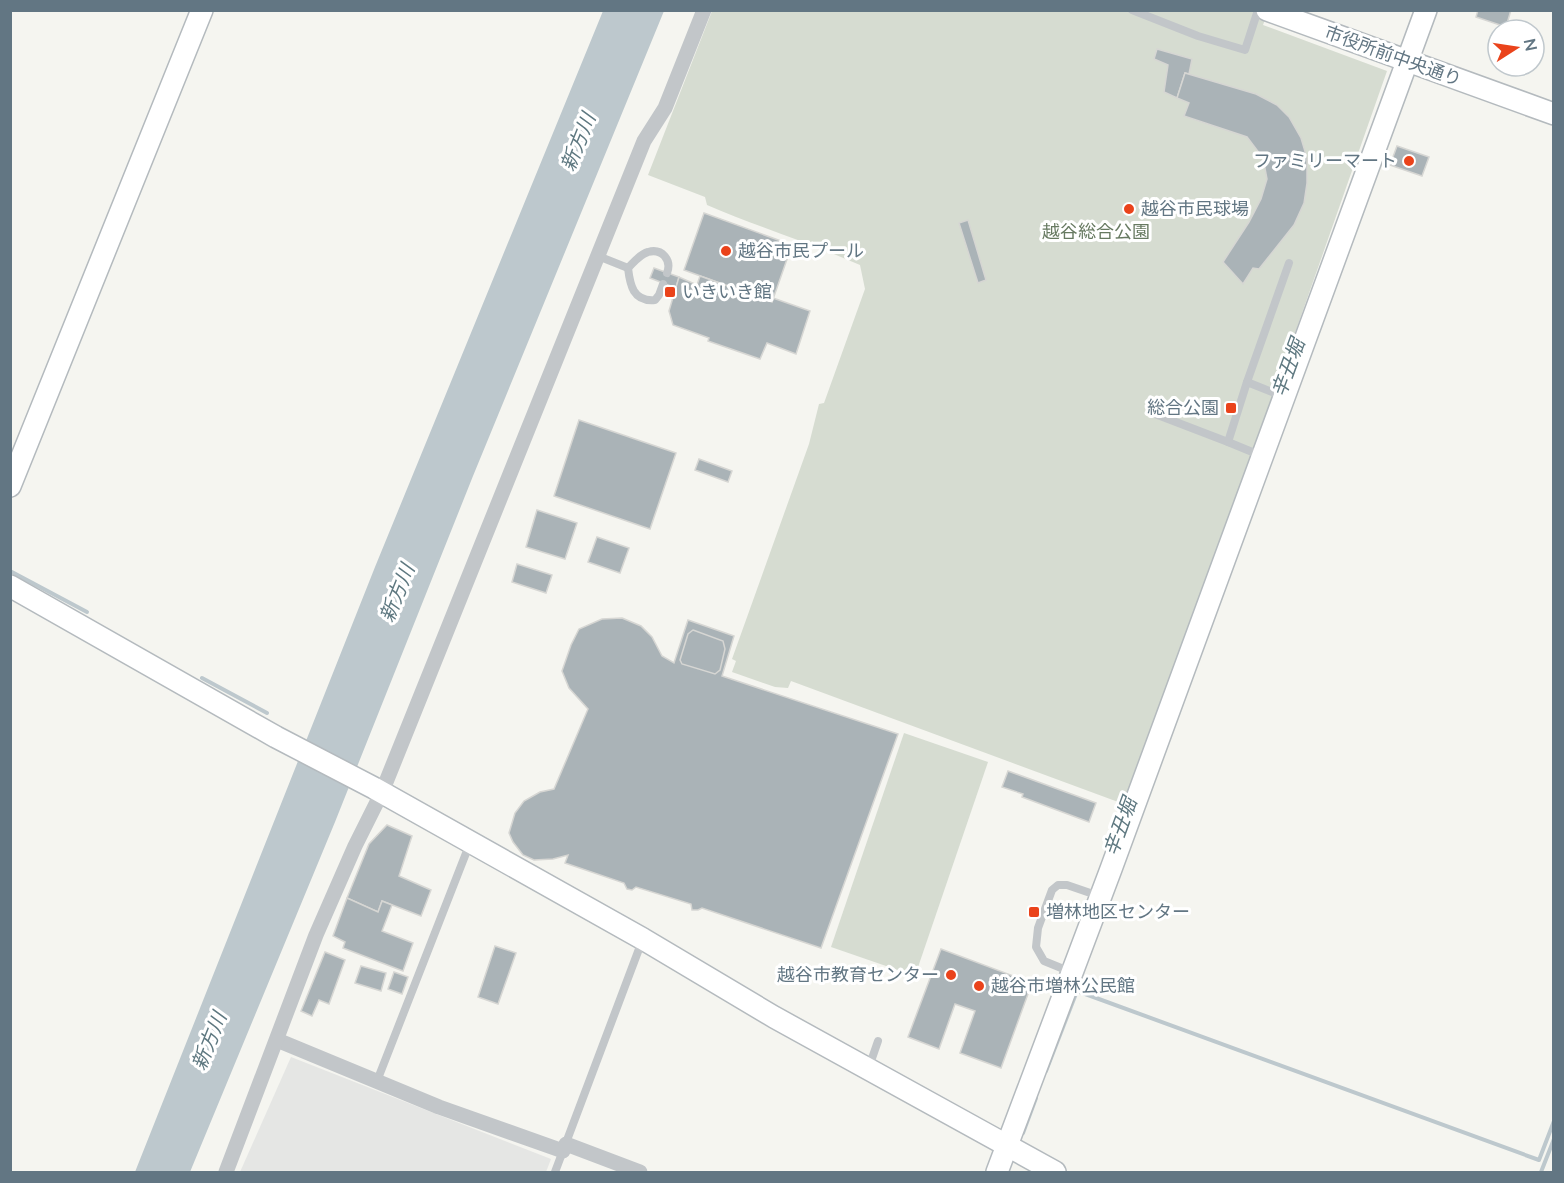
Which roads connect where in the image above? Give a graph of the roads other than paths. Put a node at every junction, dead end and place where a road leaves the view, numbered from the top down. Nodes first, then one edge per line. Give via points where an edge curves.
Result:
1 (202, 10) edge
2 (704, 10) edge
3 (1132, 10) edge
4 (1258, 10) edge
5 (1267, 10) edge
6 (1426, 10) edge
7 (1407, 61) junction
8 (1554, 114) edge
9 (598, 256) junction
10 (1289, 263) dead end
11 (628, 268) junction
12 (667, 273) dead end
13 (663, 284) dead end
14 (1247, 382) junction
15 (1284, 397) junction
16 (1155, 414) dead end
17 (1228, 442) junction
18 (1262, 456) junction
19 (10, 486) edge
20 (10, 586) edge
21 (378, 790) junction
22 (470, 842) junction
23 (1100, 897) junction
24 (643, 939) junction
25 (1072, 972) junction
26 (277, 1040) junction
27 (878, 1041) dead end
28 (868, 1069) junction
29 (377, 1081) junction
30 (1007, 1145) junction
31 (565, 1148) junction
32 (226, 1173) edge
33 (555, 1173) edge
34 (640, 1173) edge
35 (997, 1173) edge
36 (1054, 1173) edge

1 - 19 street
2 - 9 street via 665,108 644,141
3 - 4 lane via 1245,50
5 - 7 street, 市役所前中央通り
6 - 7 street
7 - 8 street, 市役所前中央通り
7 - 15 street
9 - 11 lane
9 - 21 street
10 - 14 lane
11 - 12 lane via 638,257 659,252 668,262
11 - 13 lane via 632,290 640,298 654,300
14 - 15 lane
14 - 17 lane
15 - 18 street
16 - 17 lane
17 - 18 lane
18 - 23 street
20 - 21 street via 276,737
21 - 22 street
21 - 26 street via 316,935
22 - 24 street
22 - 29 lane
23 - 25 street
23 - 25 lane via 1067,885 1052,890 1034,940 1044,961
24 - 28 street
24 - 31 lane
25 - 30 street
26 - 29 street
26 - 32 street
27 - 28 lane
28 - 30 street
29 - 31 street via 439,1107
30 - 35 street
30 - 36 street
31 - 33 lane
31 - 34 street

